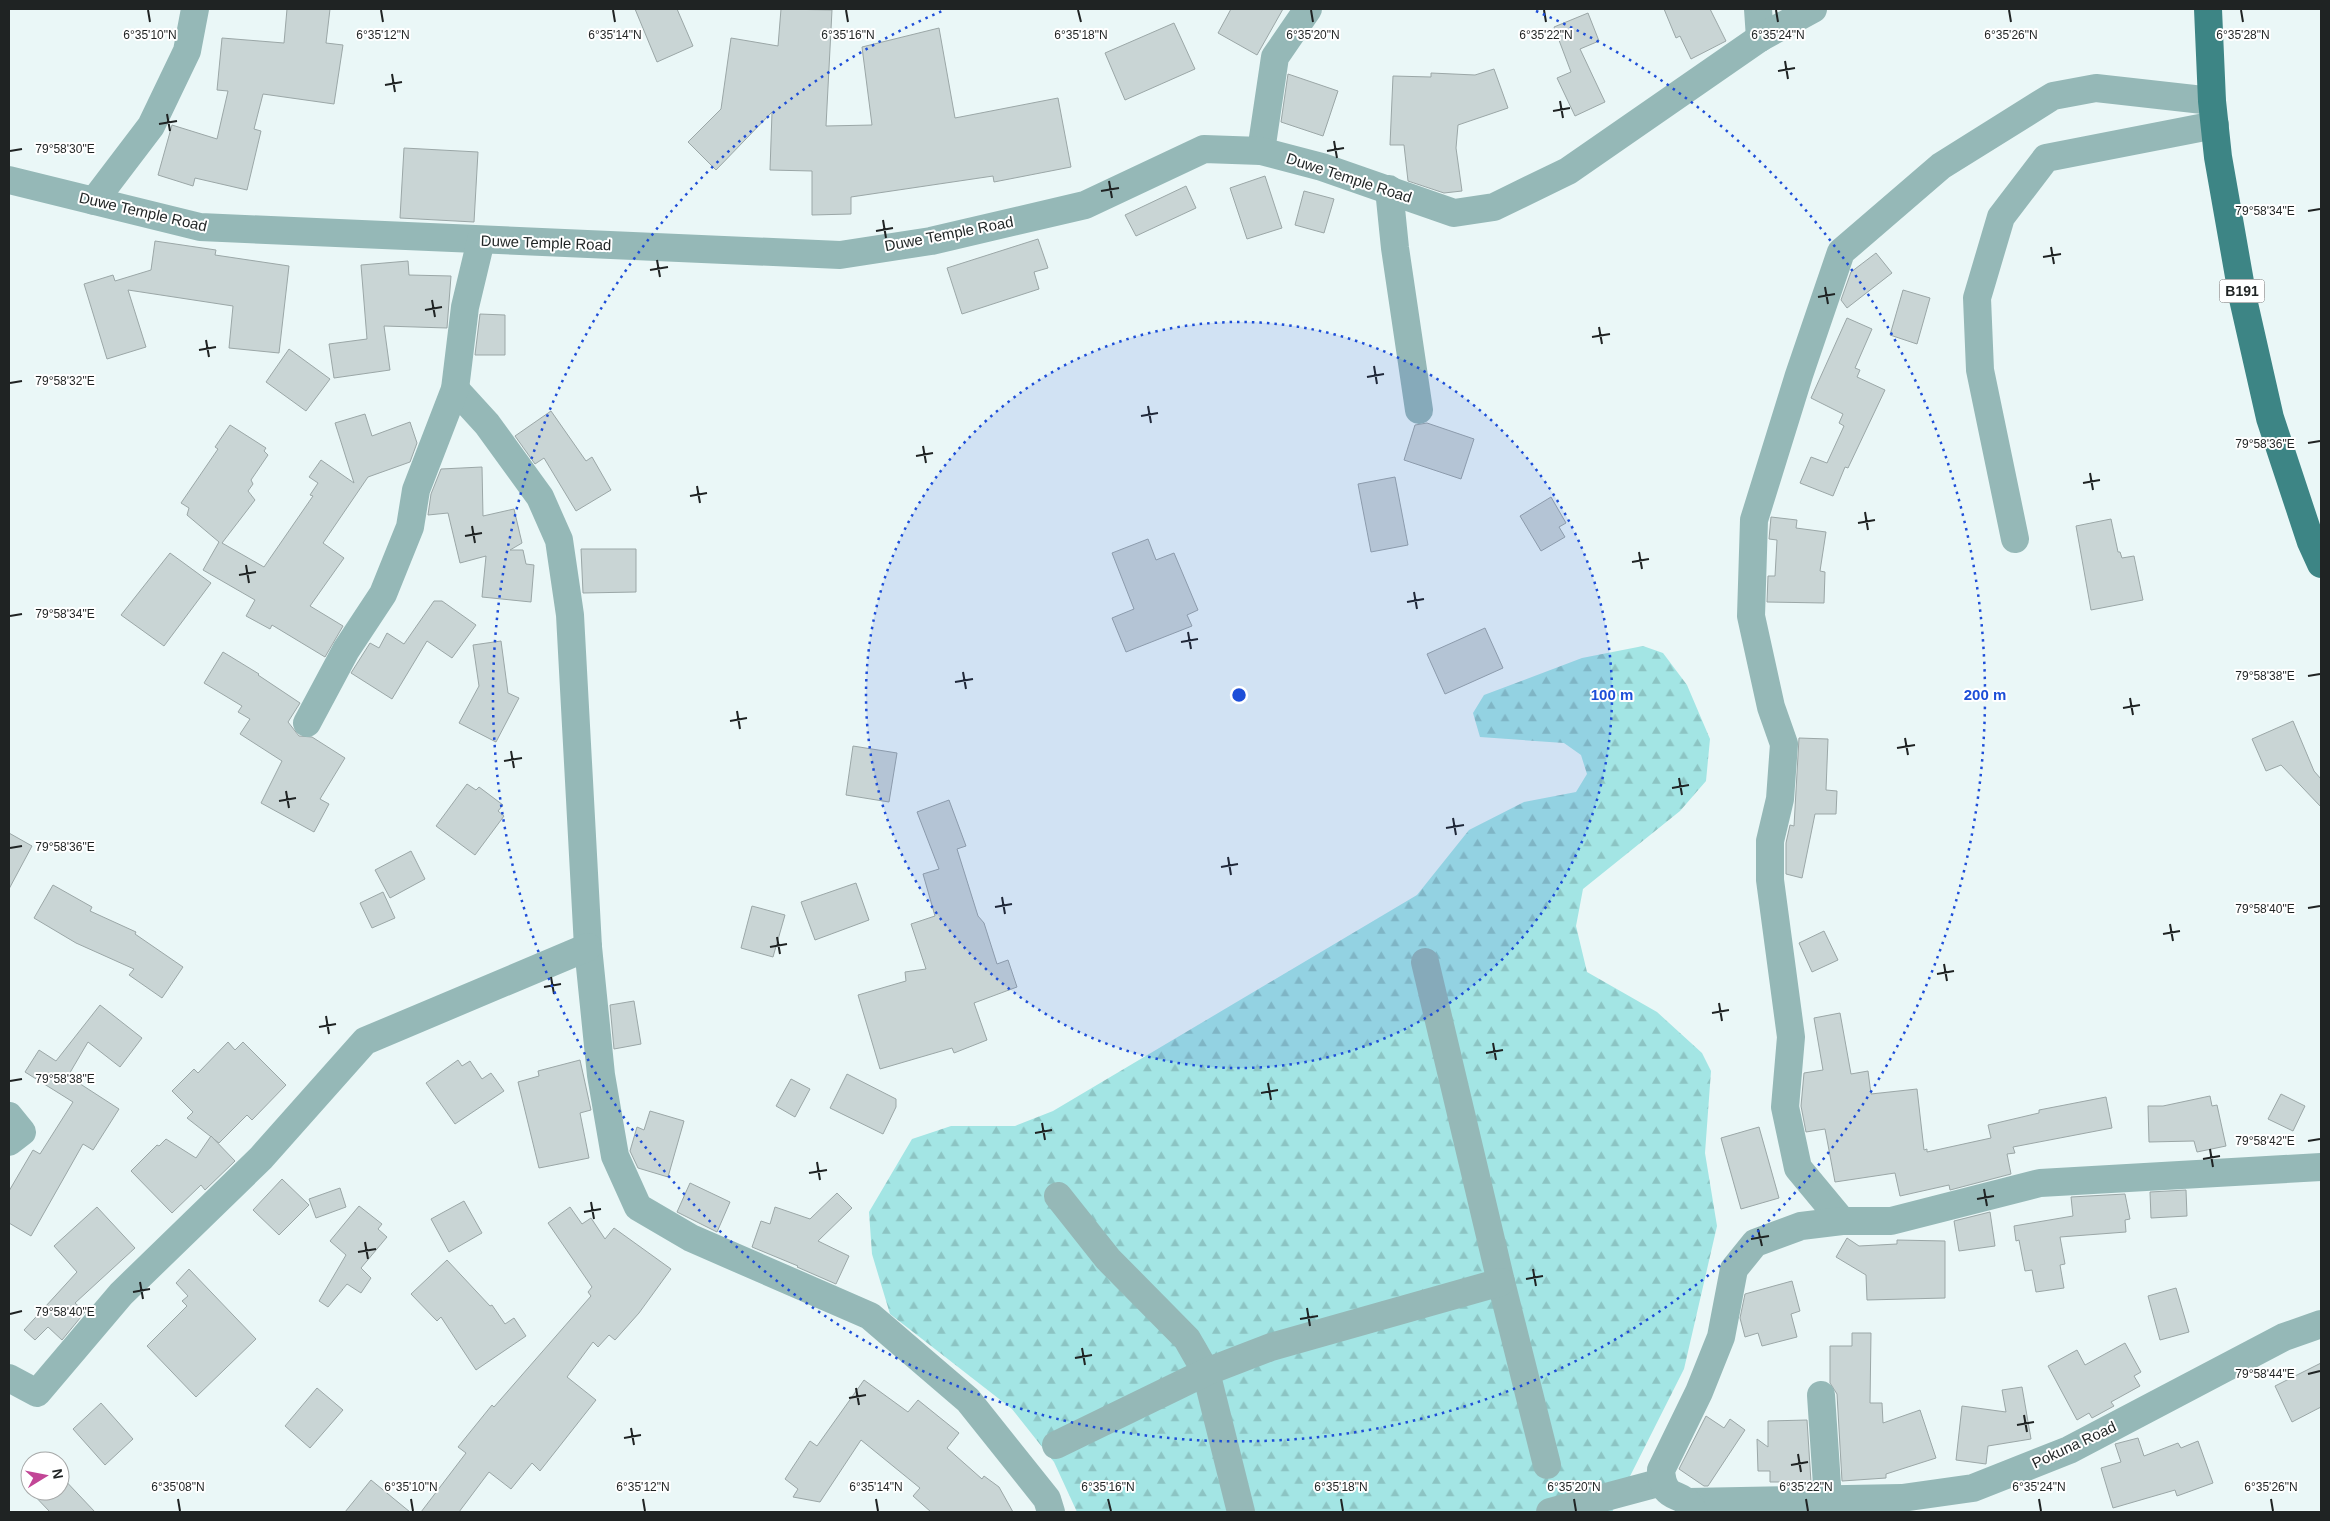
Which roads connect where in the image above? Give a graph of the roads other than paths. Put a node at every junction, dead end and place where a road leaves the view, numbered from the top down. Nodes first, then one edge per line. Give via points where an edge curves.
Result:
1 (195, 9) edge
2 (1308, 9) edge
3 (1758, 9) edge
4 (1813, 9) edge
5 (2208, 9) edge
6 (1760, 38) junction
7 (2213, 113) junction
8 (1260, 151) junction
9 (9, 180) edge
10 (1389, 189) junction
11 (94, 201) junction
12 (481, 240) junction
13 (455, 390) junction
14 (1419, 410) dead end
15 (2015, 539) dead end
16 (2321, 564) edge
17 (307, 723) dead end
18 (588, 947) junction
19 (1425, 962) dead end
20 (9, 1116) edge
21 (9, 1142) edge
22 (2321, 1167) edge
23 (1058, 1196) dead end
24 (1842, 1221) junction
25 (1501, 1282) junction
26 (2321, 1324) edge
27 (1206, 1372) junction
28 (9, 1378) edge
29 (1821, 1395) dead end
30 (1056, 1445) dead end
31 (1547, 1465) dead end
32 (1662, 1482) junction
33 (1828, 1500) junction
34 (1691, 1507) edge
35 (1051, 1512) edge
36 (1241, 1512) edge
37 (1550, 1512) edge

1 - 11 street via 187,51 151,126
2 - 8 street via 1275,56
3 - 6 street
4 - 6 street, Duwe Temple Road
5 - 7 main road, B191
6 - 10 street, Duwe Temple Road via 1568,171 1494,207 1454,213
7 - 15 street via 2046,158 2001,217 1977,307 1980,370
7 - 16 main road, B191 via 2243,299 2270,418
7 - 24 street via 2096,88 2053,96 1941,166 1842,252 1799,375 1754,520 1751,616 1771,707 1784,744 1780,799 1770,841 1770,880 1792,1037 1785,1106 1798,1168
8 - 10 street, Duwe Temple Road
8 - 12 street, Duwe Temple Road via 1204,149 1085,205 931,241 840,255
9 - 11 street, Duwe Temple Road
10 - 14 street
11 - 12 street, Duwe Temple Road via 200,227
12 - 13 street via 465,307
13 - 17 street via 416,490 410,527 382,594 346,650
13 - 18 street via 487,424 540,497 559,540 570,614
18 - 28 street via 365,1041 261,1158 121,1294 37,1393
18 - 35 street via 601,1075 615,1156 638,1207 691,1238 870,1316 968,1400 1047,1499
19 - 25 street
20 - 21 street via 22,1132
22 - 24 street via 2040,1183 1891,1221
23 - 27 street via 1108,1259 1187,1339
24 - 32 street via 1801,1226 1755,1243 1734,1269 1721,1337 1699,1392 1661,1470
25 - 27 street via 1271,1348
25 - 31 street
26 - 33 street, Pokuna Road via 2284,1337 2069,1450 1974,1488 1902,1498
27 - 30 street
27 - 36 street
29 - 33 street
32 - 34 street via 1666,1491
32 - 37 street
33 - 34 street, Pokuna Road

